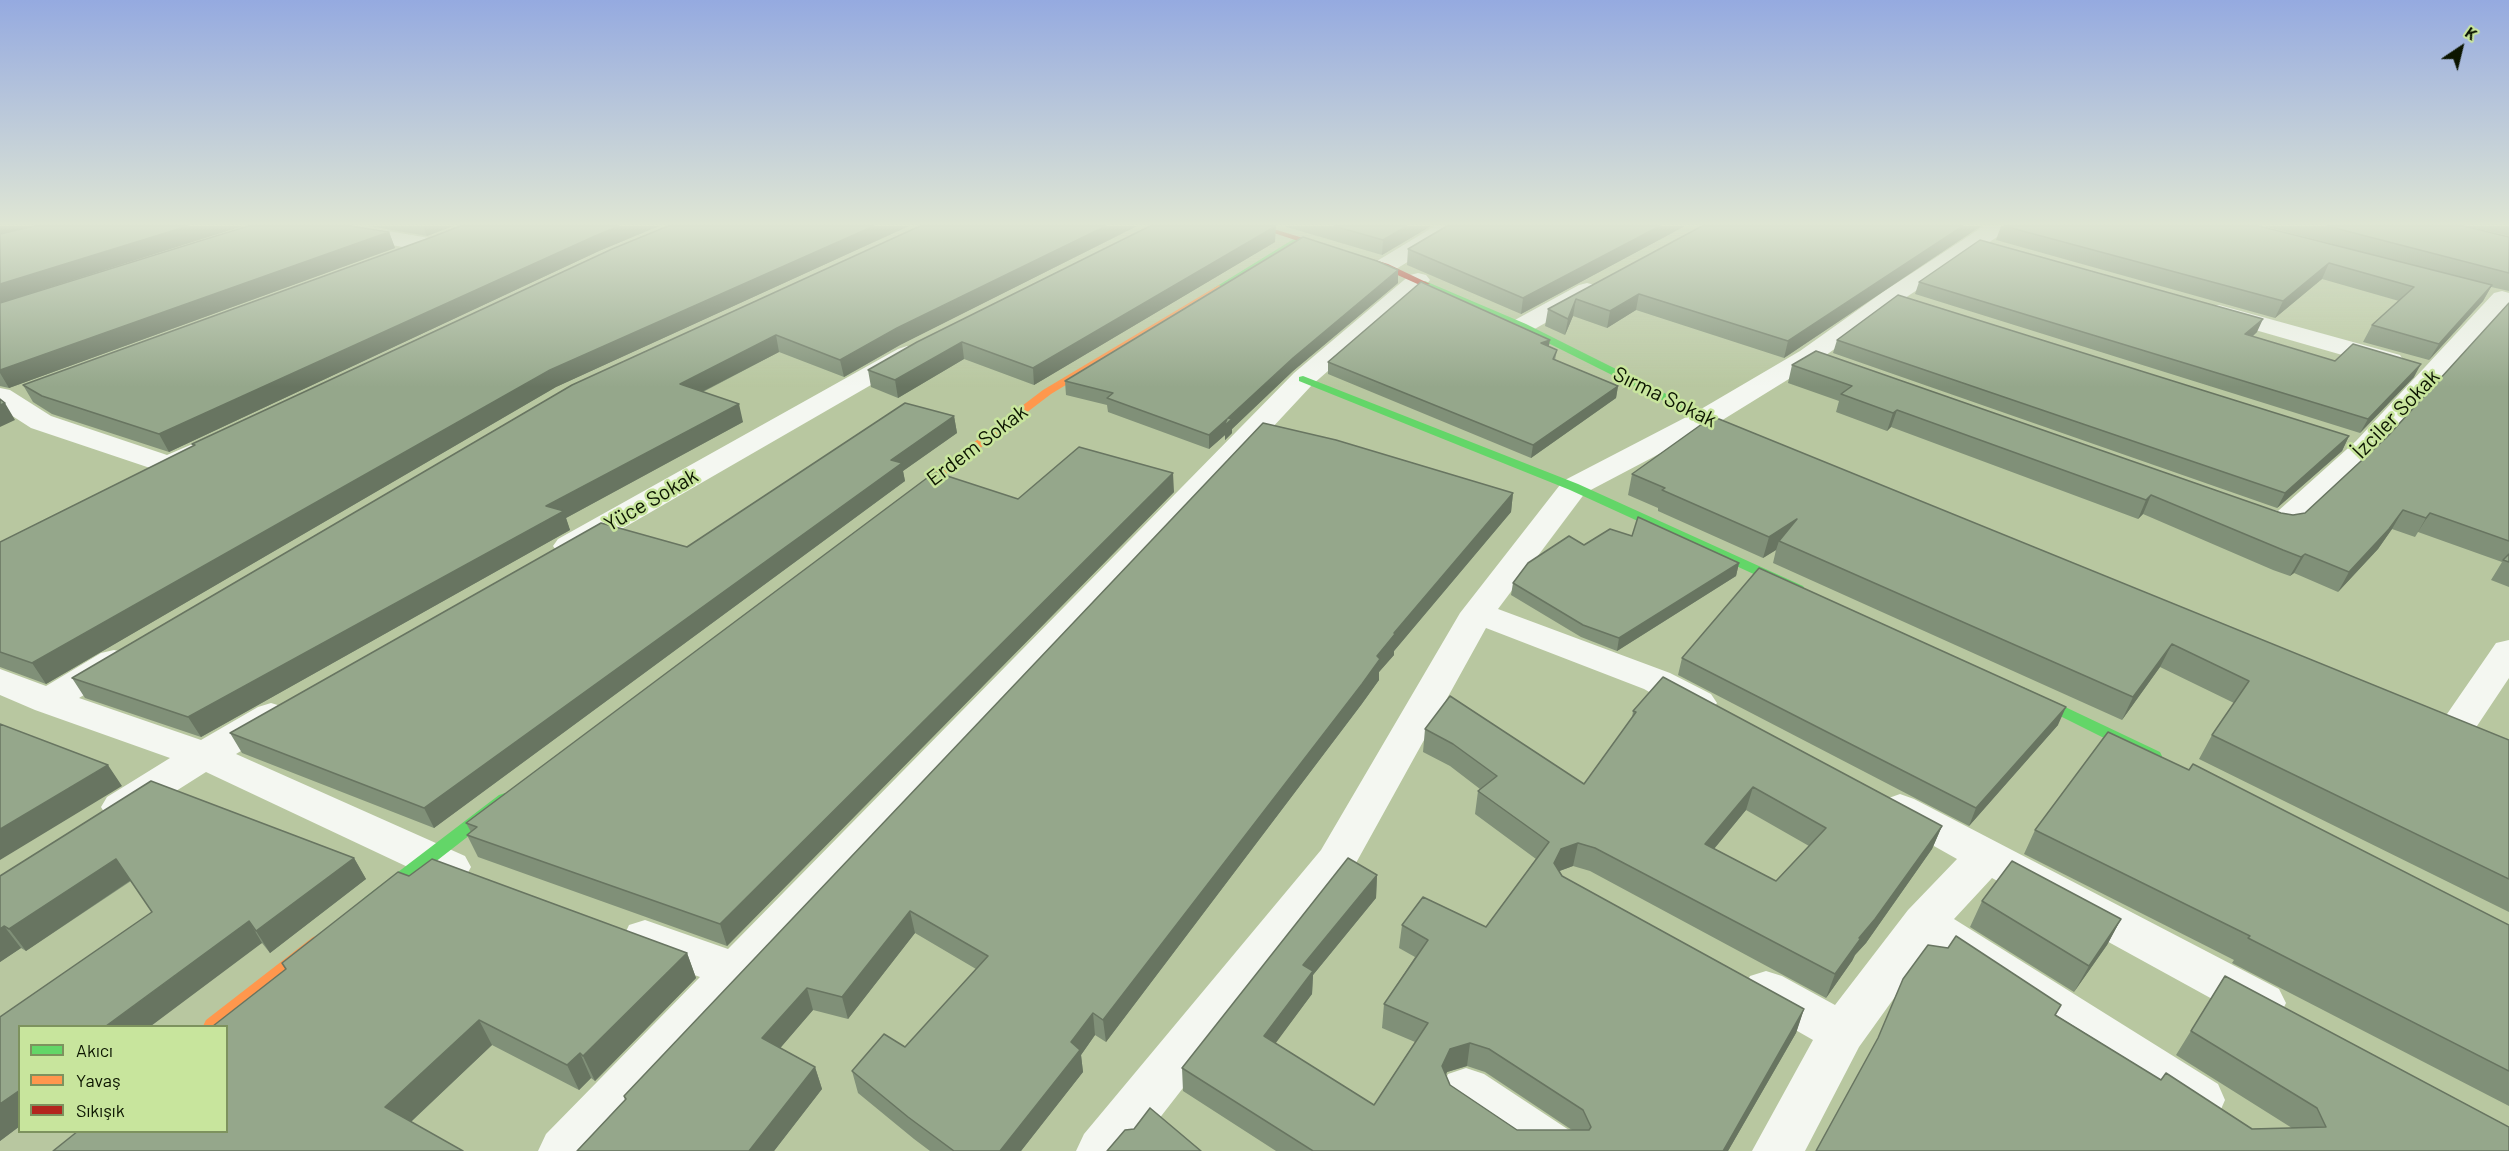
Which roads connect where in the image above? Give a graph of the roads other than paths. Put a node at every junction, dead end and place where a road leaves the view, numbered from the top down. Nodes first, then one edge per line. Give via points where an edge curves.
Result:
1 (1231, 280) edge
2 (1418, 280) joint
3 (1921, 280) edge
4 (1603, 281) edge
5 (2498, 296) edge
6 (1891, 297) junction
7 (2193, 305) edge
8 (1925, 308) edge
9 (1522, 326) junction
10 (931, 342) edge
11 (1809, 356) junction
12 (1843, 368) edge
13 (2436, 373) junction
14 (1303, 379) junction
15 (10, 398) edge
16 (1706, 418) junction
17 (222, 440) edge
18 (1761, 441) edge
19 (1574, 487) junction
20 (2226, 503) edge
21 (895, 506) edge
22 (546, 559) edge
23 (1811, 595) edge
24 (1478, 613) junction
25 (140, 647) edge
26 (2509, 651) edge
27 (0, 681) edge
28 (2015, 688) edge
29 (48, 700) junction
30 (297, 701) edge
31 (1729, 719) edge
32 (2460, 723) edge
33 (204, 755) junction
34 (2163, 760) edge
35 (1863, 790) edge
36 (513, 794) edge
37 (97, 822) edge
38 (1987, 855) junction
39 (427, 858) junction
40 (482, 878) edge
41 (362, 909) edge
42 (1924, 922) junction
43 (615, 927) edge
44 (334, 931) edge
45 (1729, 970) edge
46 (737, 971) junction
47 (2300, 1023) edge
48 (214, 1025) edge
49 (1842, 1032) junction
50 (1466, 1090) dead end
51 (2240, 1126) edge
52 (564, 1151) edge
53 (1102, 1151) edge
54 (1557, 1151) edge
55 (1778, 1151) edge

1 - 21 street, Erdem Sokak via 1047,392
2 - 9 street, Sırma Sokak
2 - 14 street
3 - 6 street
4 - 9 street
5 - 13 street, İzciler Sokak
6 - 8 street
6 - 11 street
7 - 13 street
9 - 16 street, Sırma Sokak
10 - 22 street, Yüce Sokak
11 - 12 street
11 - 16 street
13 - 20 street, İzciler Sokak via 2354,443 2283,523
14 - 19 street
14 - 46 street
15 - 17 street via 41,422 169,465
16 - 18 street, Sırma Sokak
16 - 19 street
19 - 23 street
19 - 24 street
24 - 31 street via 1657,681
24 - 53 street via 1336,861
25 - 29 street
26 - 32 street
27 - 29 street
28 - 34 street
29 - 33 street
30 - 33 street
33 - 37 street
33 - 39 street
35 - 38 street
36 - 39 street
38 - 42 street
38 - 47 street
39 - 40 street
39 - 41 street
42 - 49 street
42 - 51 street
43 - 46 street
44 - 48 street
45 - 49 street
46 - 52 street
49 - 55 street
50 - 54 street

